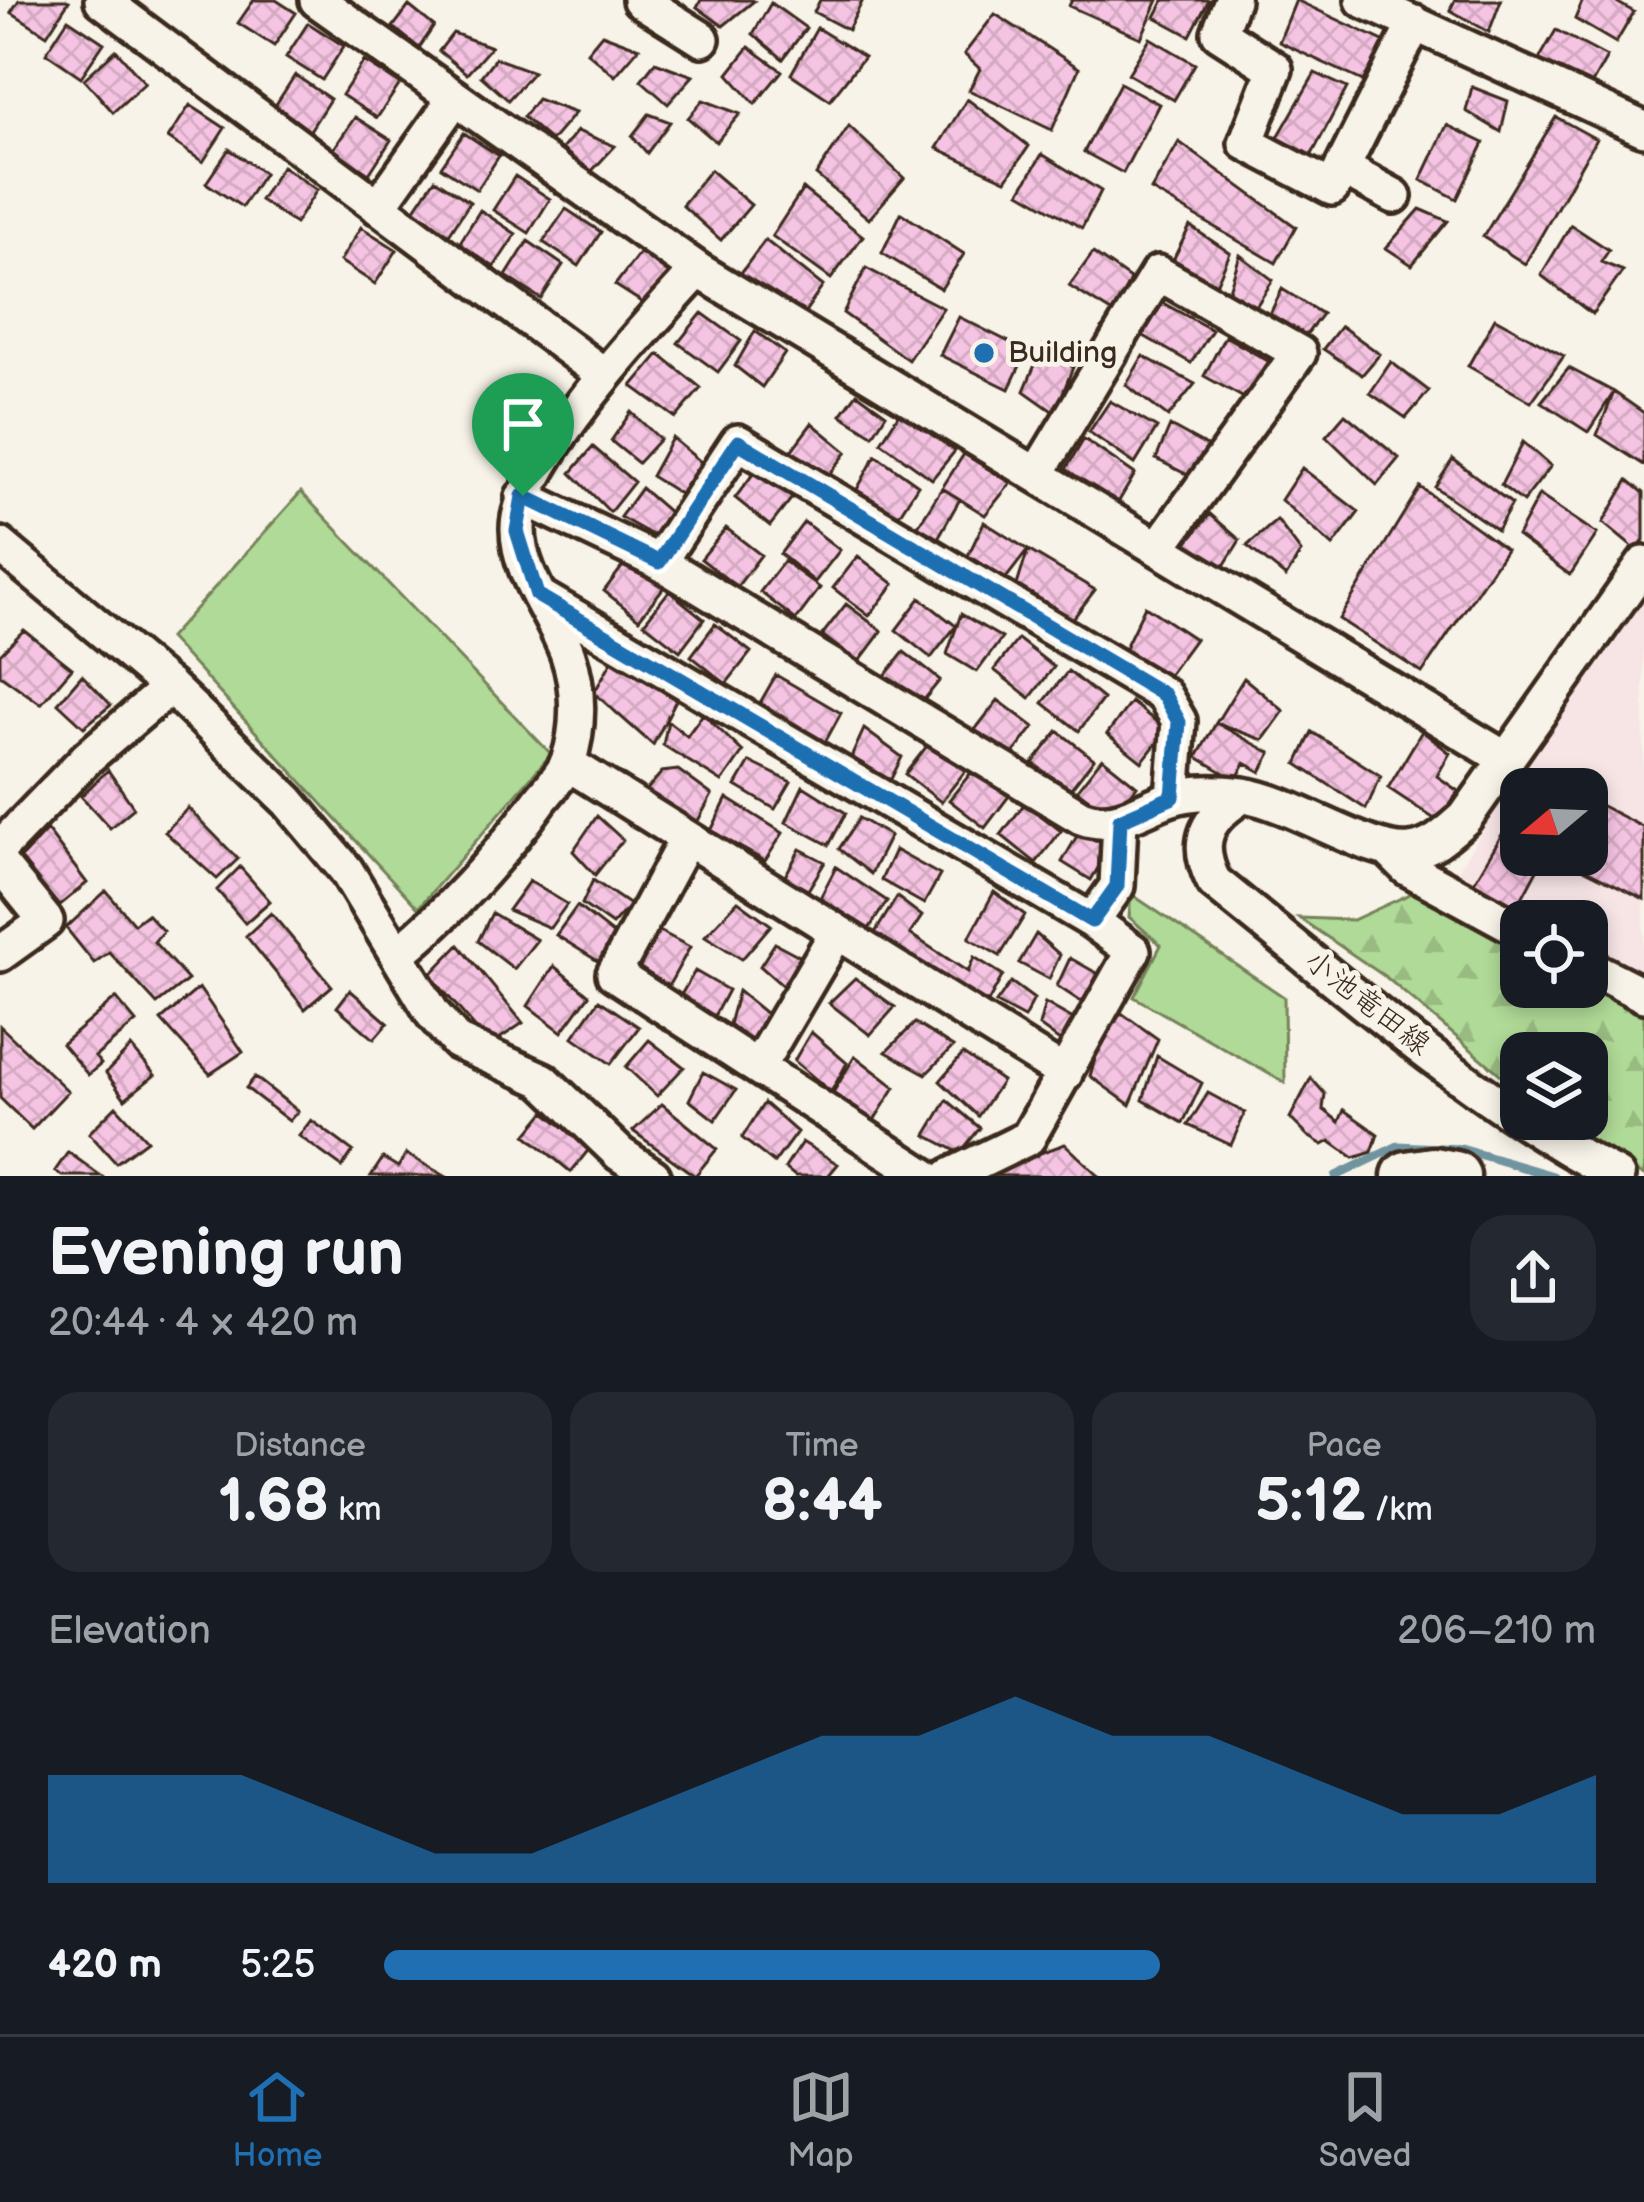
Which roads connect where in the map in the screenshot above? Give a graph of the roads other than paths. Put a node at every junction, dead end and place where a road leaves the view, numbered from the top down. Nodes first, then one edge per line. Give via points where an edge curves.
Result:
1 (317, 0) edge
2 (640, 0) edge
3 (1232, 0) edge
4 (1363, 0) edge
5 (123, 6) edge
6 (1415, 22) junction
7 (702, 39) dead end
8 (454, 98) junction
9 (1644, 129) edge
10 (1342, 168) junction
11 (1394, 196) dead end
12 (378, 207) junction
13 (698, 270) junction
14 (604, 375) junction
15 (1037, 473) junction
16 (523, 496) junction
17 (0, 545) edge
18 (1159, 547) junction
19 (659, 562) junction
20 (1644, 564) edge
21 (537, 595) junction
22 (170, 687) junction
23 (1506, 759) junction
24 (567, 763) junction
25 (1244, 795) junction
26 (1173, 797) junction
27 (1120, 820) junction
28 (686, 840) junction
29 (0, 848) edge
30 (1390, 851) junction
31 (0, 864) edge
32 (1500, 919) edge
33 (1092, 921) junction
34 (837, 932) junction
35 (400, 952) junction
36 (0, 955) edge
37 (1608, 977) edge
38 (1644, 995) edge
39 (758, 1065) junction
40 (1065, 1074) junction
41 (653, 1176) edge
42 (925, 1176) edge
43 (950, 1176) edge
44 (1617, 1176) edge

1 - 8 street
2 - 7 street
3 - 10 street via 1219,33 1275,69 1246,142 1332,188
4 - 6 street
5 - 12 street
6 - 9 street
6 - 10 street
8 - 12 street
8 - 13 street
10 - 11 street
12 - 14 street
13 - 14 street
13 - 15 street
14 - 16 street
15 - 18 street
15 - 18 street via 1158,273 1300,353
16 - 19 street
16 - 21 street via 517,531
17 - 22 street
18 - 23 street
19 - 26 street via 738,442 1164,695 1179,722
19 - 27 street via 1081,818
20 - 23 street
21 - 24 street via 578,686
21 - 33 street
22 - 29 street
22 - 35 street via 288,801
23 - 30 street via 1439,840
24 - 28 street
24 - 35 street via 510,843
25 - 26 street
25 - 30 street via 1308,813
25 - 44 street, 小池竜田線 via 1205,828 1214,882 1456,1073 1548,1140
26 - 27 street
27 - 33 street via 1117,886
28 - 34 street
28 - 39 street via 614,974
30 - 32 street
31 - 36 street via 46,921
33 - 40 street via 1133,951
34 - 39 street
34 - 40 street
35 - 41 street via 458,1042 543,1080
37 - 38 street
39 - 42 street
40 - 43 street via 1028,1138

